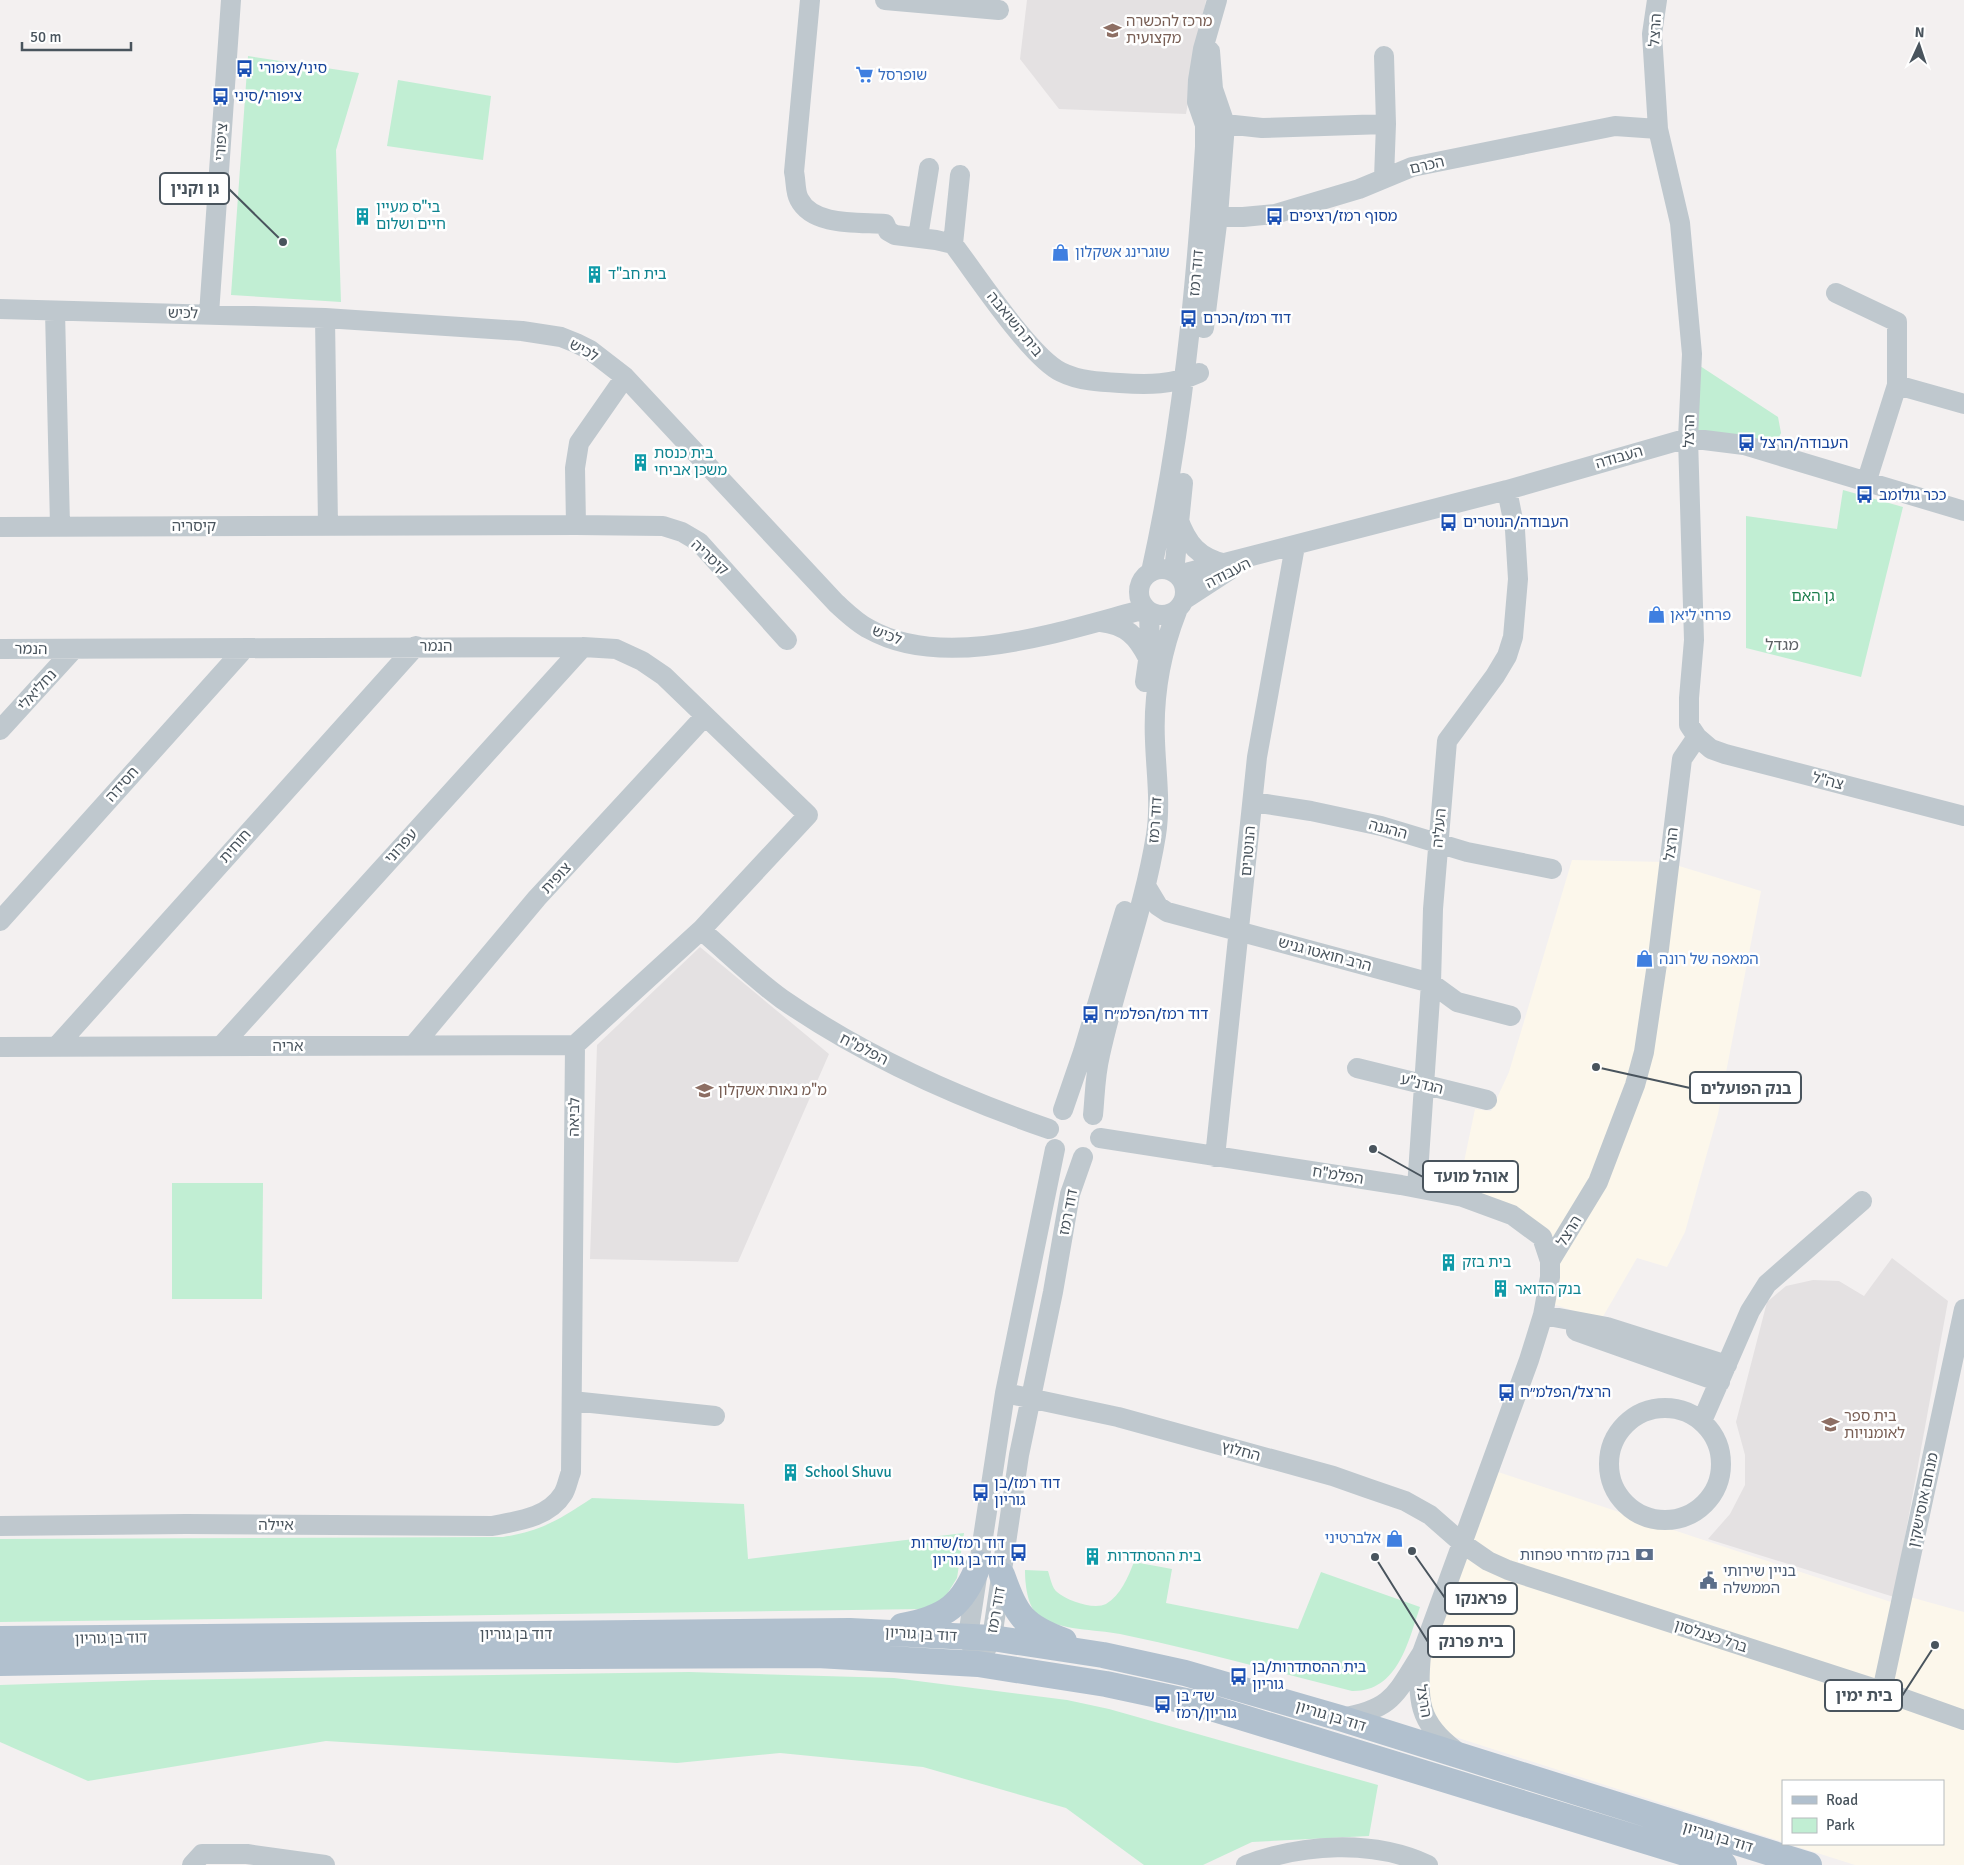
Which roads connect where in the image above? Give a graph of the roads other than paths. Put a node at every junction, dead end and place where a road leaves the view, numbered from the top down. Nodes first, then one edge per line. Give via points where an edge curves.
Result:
1 (231, 0) edge
2 (810, 0) edge
3 (885, 0) edge
4 (1217, 0) edge
5 (1657, 0) edge
6 (999, 10) dead end
7 (1209, 34) junction
8 (1384, 56) dead end
9 (1225, 124) junction
10 (1386, 124) junction
11 (1658, 129) junction
12 (929, 168) dead end
13 (960, 175) dead end
14 (1384, 178) junction
15 (1209, 215) junction
16 (935, 240) junction
17 (1836, 293) dead end
18 (0, 310) edge
19 (55, 311) junction
20 (209, 314) junction
21 (325, 318) junction
22 (1192, 376) junction
23 (625, 377) junction
24 (1897, 385) junction
25 (1964, 404) edge
26 (1688, 438) junction
27 (1866, 484) junction
28 (1507, 490) junction
29 (1964, 511) edge
30 (1178, 517) junction
31 (576, 525) junction
32 (60, 526) junction
33 (328, 526) junction
34 (0, 527) edge
35 (1295, 546) junction
36 (1274, 552) junction
37 (1226, 564) junction
38 (1176, 574) junction
39 (1145, 580) junction
40 (1181, 605) junction
41 (1148, 610) junction
42 (1096, 622) junction
43 (1052, 633) junction
44 (788, 640) dead end
45 (416, 646) junction
46 (583, 646) junction
47 (245, 648) junction
48 (0, 649) edge
49 (73, 650) junction
50 (1148, 658) junction
51 (705, 716) junction
52 (0, 730) edge
53 (1697, 737) junction
54 (1252, 802) junction
55 (1964, 816) edge
56 (1437, 844) junction
57 (1552, 869) dead end
58 (1146, 886) junction
59 (0, 921) edge
60 (701, 930) junction
61 (1240, 930) junction
62 (1431, 983) junction
63 (1510, 1016) dead end
64 (575, 1045) junction
65 (221, 1046) junction
66 (413, 1046) junction
67 (0, 1047) edge
68 (56, 1047) junction
69 (1357, 1068) dead end
70 (1424, 1084) junction
71 (1487, 1100) dead end
72 (1063, 1110) junction
73 (1094, 1116) junction
74 (1049, 1129) junction
75 (1100, 1138) junction
76 (1055, 1149) junction
77 (1083, 1157) junction
78 (1215, 1157) junction
79 (1417, 1188) junction
80 (1862, 1201) dead end
81 (1550, 1261) junction
82 (1964, 1309) edge
83 (1543, 1314) junction
84 (1724, 1373) junction
85 (1005, 1393) junction
86 (1030, 1399) junction
87 (572, 1401) junction
88 (715, 1416) dead end
89 (1702, 1421) junction
90 (549, 1510) joint
91 (0, 1526) edge
92 (1462, 1543) junction
93 (979, 1564) junction
94 (1002, 1576) junction
95 (869, 1631) junction
96 (980, 1637) junction
97 (0, 1639) edge
98 (1422, 1653) junction
99 (1102, 1655) junction
100 (0, 1663) edge
101 (978, 1664) junction
102 (1882, 1690) junction
103 (1340, 1718) junction
104 (1964, 1720) edge
105 (1468, 1760) junction
106 (192, 1865) edge
107 (325, 1865) edge
108 (1246, 1865) edge
109 (1428, 1865) edge
110 (1724, 1865) edge
111 (1810, 1865) edge

1 - 20 street, ציפורי
2 - 16 street via 794,172 798,199 812,213 829,219 885,224 895,235
3 - 6 street
4 - 7 street, דוד רמז
5 - 11 street, הרצל via 1652,34
7 - 9 street, דוד רמז via 1213,89
7 - 15 street, דוד רמז via 1199,65 1197,93 1206,136
8 - 10 street
9 - 10 street via 1262,128
9 - 15 street, דוד רמז
10 - 14 street
11 - 14 street, הכרם via 1615,126 1412,167
11 - 26 street, הרצל via 1680,223 1692,354
12 - 16 street
13 - 16 street
14 - 15 street, הכרם via 1359,189 1274,214
15 - 22 street, דוד רמז
16 - 22 street, בית השואבה via 1046,362 1060,372 1083,380 1127,384 1162,384
17 - 24 street via 1897,322
18 - 19 street, לכיש
19 - 20 street, לכיש
19 - 32 street
20 - 21 street, לכיש
21 - 23 street, לכיש via 480,327 561,337 590,350
21 - 33 street
22 - 30 street, דוד רמז
22 - 39 street, דוד רמז via 1166,505
23 - 31 street via 579,443 575,468
23 - 43 street, לכיש via 836,603 869,629 910,644 959,648 1010,644
24 - 25 street
24 - 27 street
26 - 27 street, העבודה via 1744,445
26 - 28 street, העבודה
26 - 53 street, הרצל via 1694,640 1689,725
27 - 29 street, העבודה
28 - 35 street, העבודה
28 - 56 street, העליה via 1515,530 1518,579 1513,636 1507,656 1495,676 1448,741
30 - 37 street via 1186,538 1198,552 1205,558
30 - 38 street, דוד רמז
31 - 33 street, קיסריה
31 - 44 street, קיסריה via 663,526 682,532 698,542 719,563
32 - 33 street, קיסריה
32 - 34 street, קיסריה
35 - 36 street, העבודה
35 - 54 street, הנוטרים via 1257,757
36 - 37 street, העבודה
36 - 40 street, העבודה via 1224,572
37 - 38 street, העבודה
38 - 39 street via 1158,569
38 - 40 street via 1184,585
39 - 41 street via 1140,600
39 - 43 street, לכיש via 1126,599
40 - 41 street via 1164,616
40 - 58 street, דוד רמז via 1170,629 1159,676 1155,739 1158,812
41 - 42 street, לכיש
41 - 50 street, דוד רמז
42 - 43 street, לכיש
42 - 50 street via 1119,625 1129,631 1137,638
45 - 46 street, הנמר
45 - 47 street, הנמר
45 - 68 street, חוחית
46 - 51 street, הנמר via 616,649 642,661 664,676
46 - 65 street, עפרוני
47 - 49 street, הנמר
47 - 59 street, חסידה
48 - 49 street, הנמר
49 - 52 street, נחליאלי
50 - 72 street, דוד רמז via 1142,720 1145,801 1142,846 1122,922
51 - 60 street, הנמר via 808,815
51 - 66 street, צופית via 537,898
53 - 55 street, צה"ל via 1710,749 1725,754
53 - 81 street, הרצל via 1682,759 1658,958 1644,1052 1635,1085 1598,1182
54 - 56 street, ההגנה via 1381,826
54 - 61 street, הנוטרים
56 - 57 street, ההגנה
56 - 62 street, העליה
58 - 61 street, הרב חואטו גניש via 1158,906 1167,912
58 - 73 street, דוד רמז via 1100,1055
60 - 64 street
60 - 74 street, הפלמ"ח via 780,998 835,1034 992,1109
61 - 62 street, הרב חואטו גניש
61 - 78 street, הנוטרים
62 - 63 street, הרב חואטו גניש via 1457,1002
62 - 70 street, העליה
64 - 66 street, אריה
64 - 87 street, לביאה
65 - 66 street, אריה
65 - 68 street, אריה
67 - 68 street, אריה
69 - 70 street, הגדנ"ע
70 - 71 street, הגדנ"ע
70 - 79 street, העליה
72 - 73 street via 1079,1108
72 - 74 street
73 - 75 street
74 - 76 street
75 - 77 street via 1094,1150
75 - 78 street, הפלמ"ח
76 - 77 street via 1068,1158
76 - 85 street, דוד רמז
77 - 86 street, דוד רמז via 1070,1194
78 - 79 street, הפלמ"ח
79 - 81 street, הפלמ"ח via 1463,1197 1512,1215 1542,1236
80 - 84 street via 1767,1284 1750,1311
81 - 83 street, הרצל
82 - 102 street, מנחם אוסישקין
83 - 84 street via 1592,1337
83 - 92 street, הרצל
84 - 89 street
85 - 86 street, החלוץ
85 - 93 street, דוד רמז
86 - 92 street, החלוץ via 1118,1416 1333,1476 1405,1502 1430,1515
86 - 94 street, דוד רמז via 1011,1501
87 - 88 street
87 - 90 street, לביאה via 571,1472 564,1494
89 - 89 street via 1685,1411 1666,1408 1647,1411 1630,1420 1617,1435 1610,1453 1609,1472 1626,1505 1641,1515 1658,1520 1676,1519 1707,1501 1717,1486 1720,1452
90 - 91 street, איילה via 523,1520 492,1526
92 - 98 street, הרצל
92 - 102 street, ברל כצנלסון via 1508,1570
93 - 95 main road via 970,1587 949,1610 912,1624
93 - 96 street, דוד רמז
94 - 96 street, דוד רמז
94 - 99 main road via 1024,1621 1060,1640
95 - 96 main road, דוד בן גוריון
95 - 97 main road, דוד בן גוריון
96 - 99 main road, דוד בן גוריון
96 - 101 street, דוד רמז
98 - 103 street, הרצל via 1398,1691 1384,1705 1367,1714
98 - 105 street, הרצל via 1419,1681 1427,1722 1438,1738
99 - 103 main road, דוד בן גוריון via 1185,1673
100 - 101 main road, דוד בן גוריון via 354,1657 817,1655
101 - 110 main road, דוד בן גוריון via 1106,1684 1195,1703
102 - 104 street, ברל כצנלסון
103 - 105 main road, דוד בן גוריון
105 - 111 main road, דוד בן גוריון
106 - 107 street via 202,1854 247,1854
108 - 109 street via 1264,1858 1316,1848 1370,1849 1410,1856

